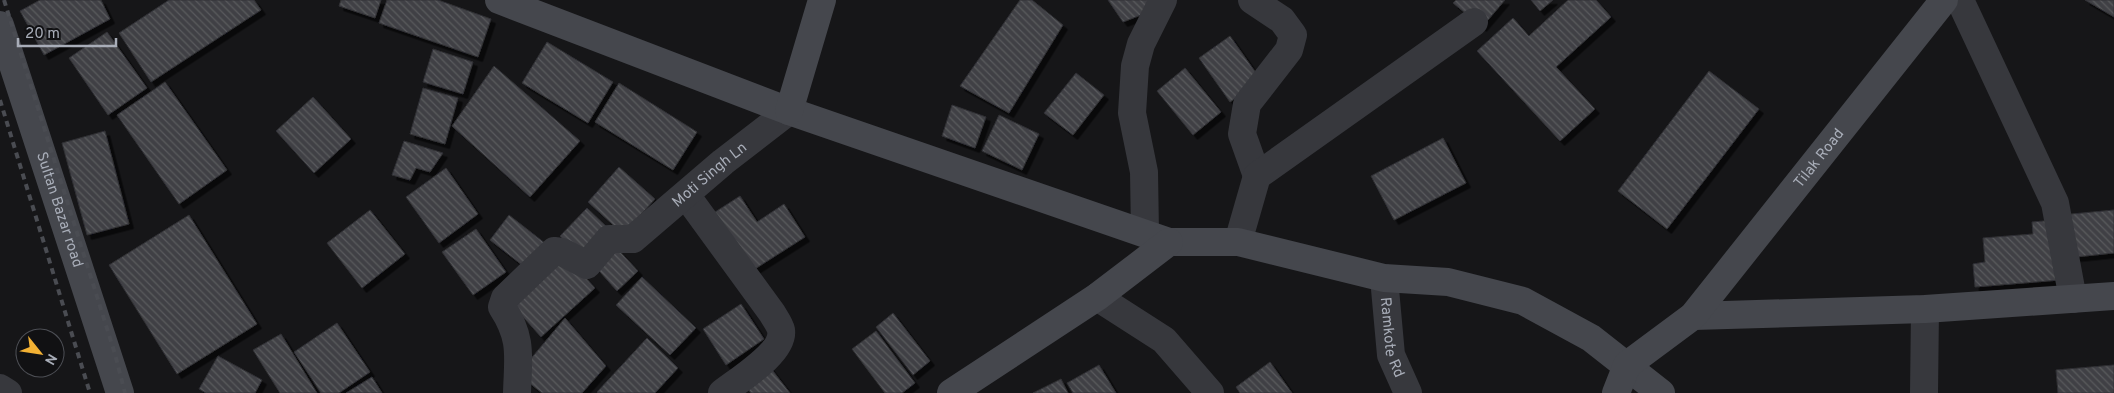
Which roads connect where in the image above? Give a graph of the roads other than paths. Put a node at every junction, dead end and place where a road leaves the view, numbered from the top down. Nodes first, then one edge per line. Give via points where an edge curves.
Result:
1 (502, 0) edge
2 (822, 0) edge
3 (1163, 0) edge
4 (1252, 0) edge
5 (1944, 0) edge
6 (1960, 0) edge
7 (1474, 22) dead end
8 (0, 25) edge
9 (789, 111) junction
10 (1257, 176) junction
11 (686, 196) junction
12 (1157, 238) junction
13 (1238, 242) junction
14 (1384, 278) junction
15 (2114, 296) edge
16 (1097, 297) junction
17 (2073, 299) junction
18 (1925, 309) junction
19 (1693, 316) junction
20 (1627, 365) junction
21 (0, 388) edge
22 (959, 391) edge
23 (8, 393) edge
24 (120, 393) edge
25 (516, 393) edge
26 (722, 393) edge
27 (1210, 393) edge
28 (1408, 393) edge
29 (1616, 393) edge
30 (1661, 393) edge
31 (1924, 393) edge

1 - 9 main road
2 - 9 main road
3 - 12 street via 1141,44 1132,113
4 - 10 street via 1282,20 1293,35 1289,50 1247,104 1242,134
5 - 19 main road, Tilak Road
6 - 17 street via 2055,203
7 - 10 street
8 - 24 main road, Sultan Bazar road
9 - 11 street, Moti Singh Ln via 723,162
9 - 12 main road
10 - 13 street
11 - 25 street, Moti Singh Ln via 633,240 610,239 587,265 554,251 506,298 502,307 519,345
11 - 26 street via 782,331 773,353
12 - 13 main road
12 - 16 main road
13 - 14 main road
14 - 20 main road via 1448,282 1523,301 1591,338
14 - 28 street, Ramkote Rd via 1391,355
15 - 17 main road
16 - 22 main road
16 - 27 street via 1164,340
17 - 18 main road
18 - 19 main road
18 - 31 street
19 - 20 main road, Tilak Road
20 - 29 main road
20 - 30 main road
21 - 23 street

